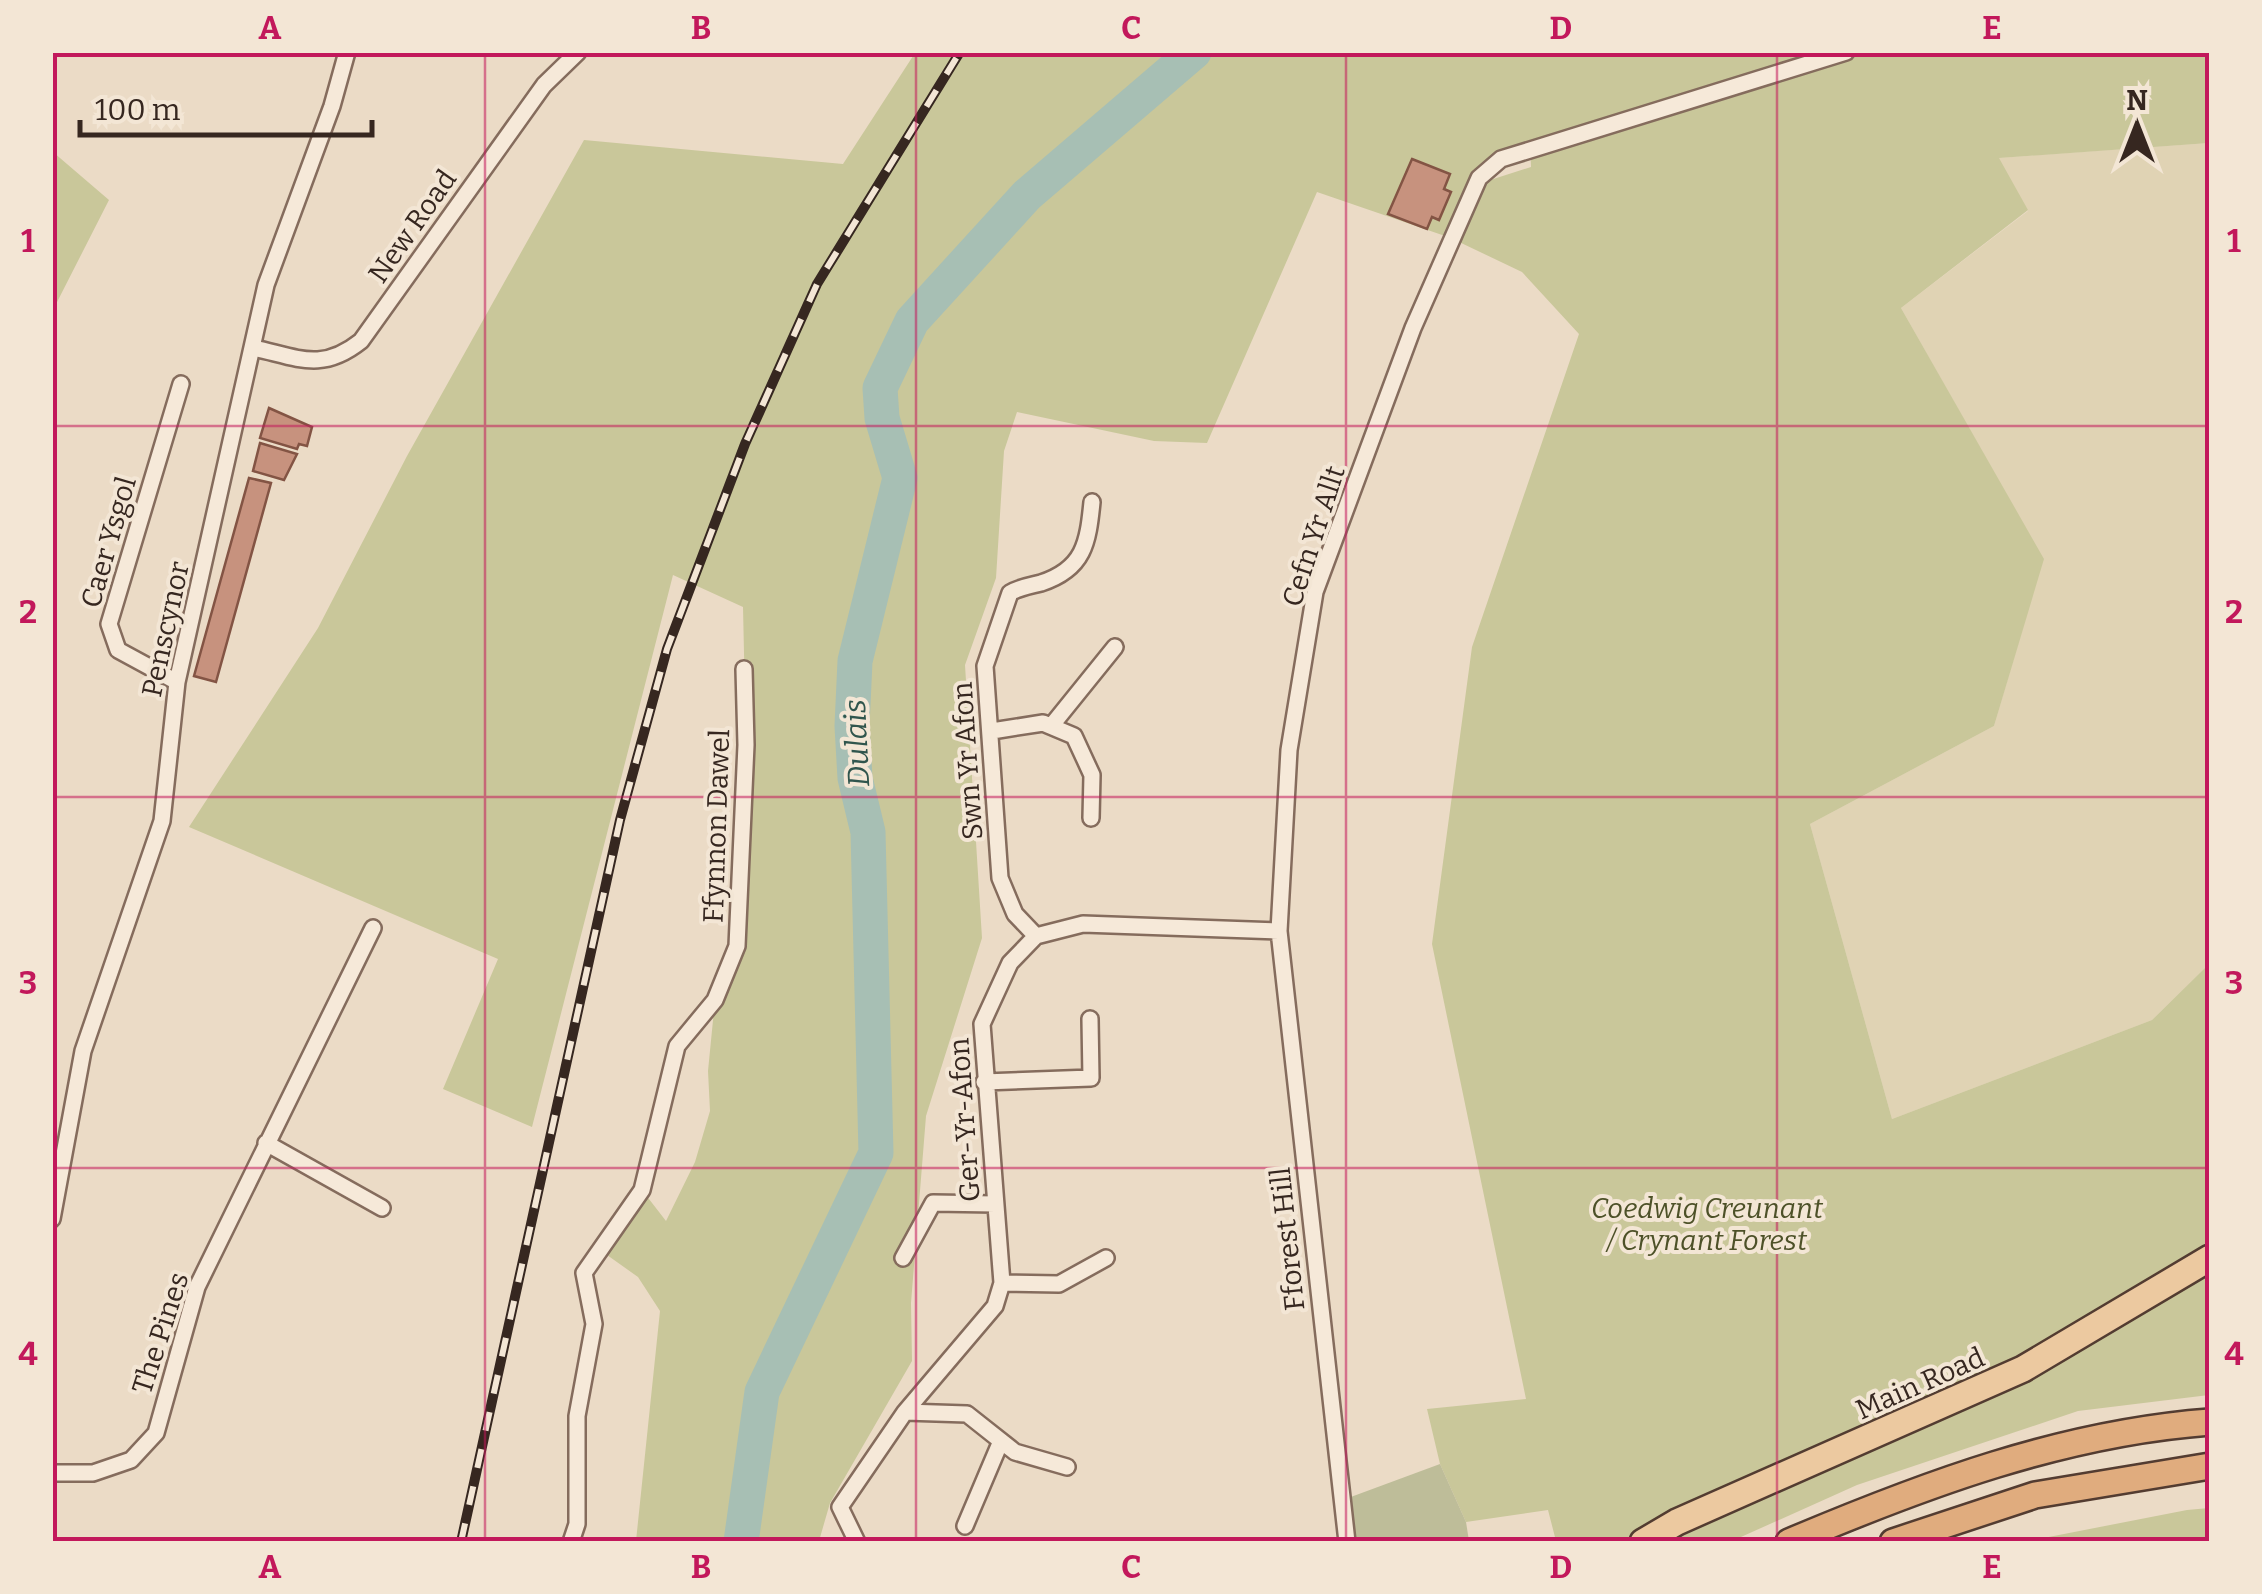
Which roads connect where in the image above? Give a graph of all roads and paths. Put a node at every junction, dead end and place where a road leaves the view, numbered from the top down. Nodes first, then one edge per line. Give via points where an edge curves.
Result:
1 (347, 52) edge
2 (578, 52) edge
3 (1846, 52) edge
4 (254, 348) junction
5 (181, 384) dead end
6 (1092, 502) dead end
7 (1115, 647) dead end
8 (744, 669) dead end
9 (177, 682) junction
10 (1052, 725) junction
11 (992, 731) junction
12 (1091, 818) dead end
13 (373, 928) dead end
14 (1279, 931) junction
15 (1036, 936) junction
16 (1090, 1019) dead end
17 (984, 1082) junction
18 (266, 1142) junction
19 (995, 1204) junction
20 (382, 1208) dead end
21 (52, 1219) edge
22 (904, 1258) dead end
23 (1106, 1258) dead end
24 (2210, 1258) edge
25 (1002, 1283) junction
26 (905, 1412) junction
27 (2210, 1422) edge
28 (1001, 1441) junction
29 (1067, 1466) dead end
30 (2210, 1466) edge
31 (52, 1473) edge
32 (965, 1526) dead end
33 (571, 1542) edge
34 (857, 1542) edge
35 (1347, 1542) edge
36 (1643, 1542) edge
37 (1789, 1542) edge
38 (1893, 1542) edge

1 - 4 street, Penscynor via 266,285
2 - 4 street, New Road via 544,84 361,341 321,362
3 - 14 street, Cefn Yr Allt via 1502,159 1480,178 1413,328 1316,592 1289,750
4 - 9 street, Penscynor
5 - 9 street, Caer Ysgol via 109,624 118,650
6 - 11 street, Swn Yr Afon via 1088,546 1080,558 1006,600 986,666
7 - 10 street
8 - 33 street, Ffynnon Dawel via 736,946 715,1000 677,1046 642,1190 584,1272 594,1324 577,1416 577,1524
9 - 21 street, Penscynor via 162,822 83,1050
10 - 11 street
10 - 12 street via 1083,748 1092,775
11 - 15 street, Swn Yr Afon via 1000,878 1015,914
13 - 18 street, The Pines
14 - 15 street via 1083,924
14 - 35 street, Fforest Hill
15 - 17 street, Ger-Yr-Afon via 1010,963 982,1024
16 - 17 street via 1091,1078
17 - 19 street, Ger-Yr-Afon
18 - 20 street
18 - 31 street, The Pines via 197,1287 156,1433 131,1460 93,1474
19 - 22 street via 933,1203
19 - 25 street, Ger-Yr-Afon
23 - 25 street via 1060,1284
24 - 36 main road, Main Road via 2023,1370
25 - 26 street via 994,1306
26 - 28 street via 967,1414
26 - 34 street via 840,1507
27 - 37 highway via 2012,1459 1929,1483
28 - 29 street via 1015,1452
28 - 32 street
30 - 38 highway via 2036,1494

